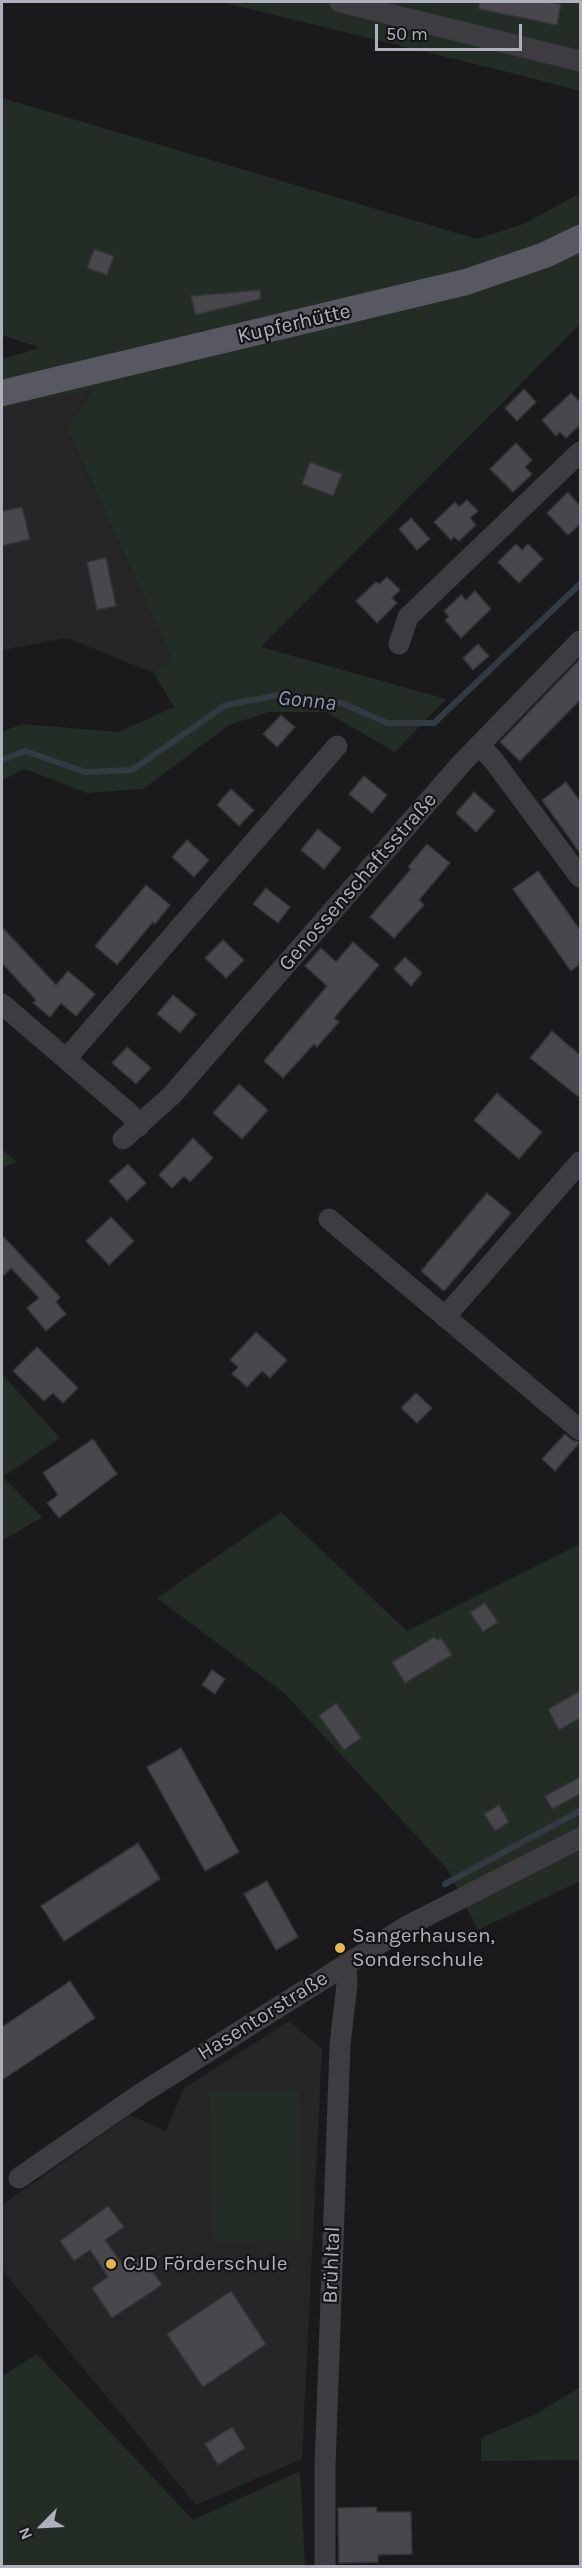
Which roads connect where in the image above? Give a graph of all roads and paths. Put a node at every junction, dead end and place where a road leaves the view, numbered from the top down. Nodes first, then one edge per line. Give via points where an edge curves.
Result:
1 (340, 2) edge
2 (580, 60) edge
3 (580, 238) edge
4 (2, 393) edge
5 (580, 452) edge
6 (580, 641) edge
7 (399, 644) dead end
8 (479, 745) junction
9 (337, 746) dead end
10 (580, 877) edge
11 (2, 1004) edge
12 (66, 1059) junction
13 (580, 1162) edge
14 (329, 1219) dead end
15 (446, 1317) junction
16 (580, 1430) edge
17 (580, 1838) edge
18 (346, 1964) junction
19 (19, 2178) dead end
20 (325, 2566) edge

1 - 2 street
3 - 4 main road, Kupferhütte via 545,255 466,282
5 - 7 street via 408,617
6 - 8 street, Genossenschaftsstraße
8 - 10 street
8 - 12 street, Genossenschaftsstraße via 172,1095 131,1132 130,1114
9 - 12 street
11 - 12 street, Genossenschaftsstraße
13 - 15 street
14 - 15 street
15 - 16 street
17 - 18 street, Hasentorstraße via 434,1911
18 - 19 street, Hasentorstraße via 142,2093
18 - 20 street, Brühltal via 340,2045

